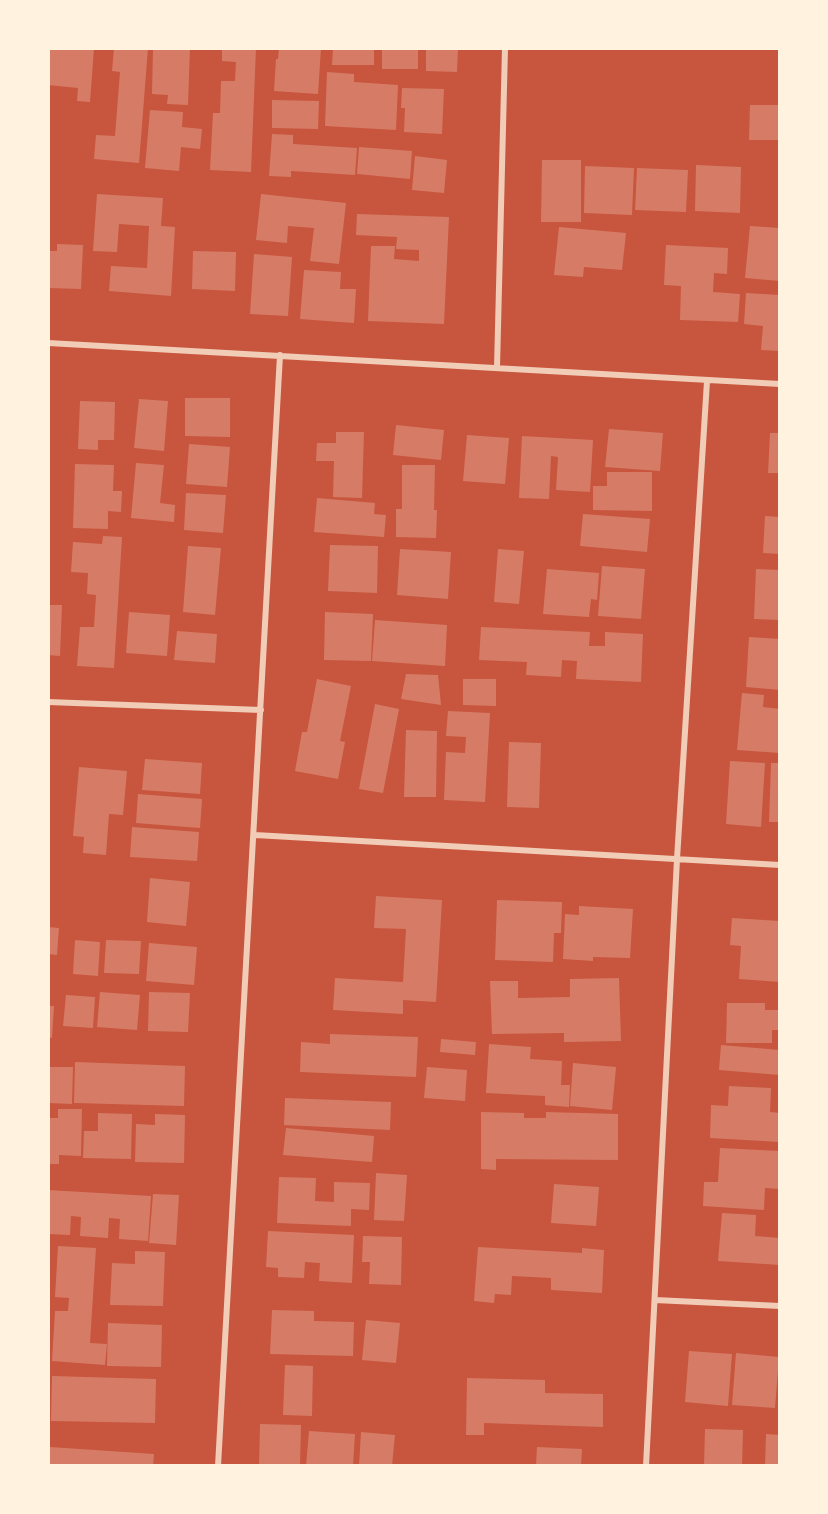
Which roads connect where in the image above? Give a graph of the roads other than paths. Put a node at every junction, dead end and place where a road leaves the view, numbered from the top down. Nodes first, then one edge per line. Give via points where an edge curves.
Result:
1 (505, 48) edge
2 (48, 343) edge
3 (280, 355) junction
4 (497, 367) junction
5 (707, 381) junction
6 (780, 384) edge
7 (48, 702) edge
8 (261, 710) junction
9 (255, 835) junction
10 (677, 859) junction
11 (780, 865) edge
12 (655, 1300) junction
13 (780, 1306) edge
14 (218, 1466) edge
15 (646, 1466) edge

1 - 4 street
2 - 3 street
3 - 4 street
3 - 8 street
4 - 5 street
5 - 6 street
5 - 10 street
7 - 8 street
8 - 9 street
9 - 10 street
9 - 14 street
10 - 11 street
10 - 12 street
12 - 13 street
12 - 15 street

